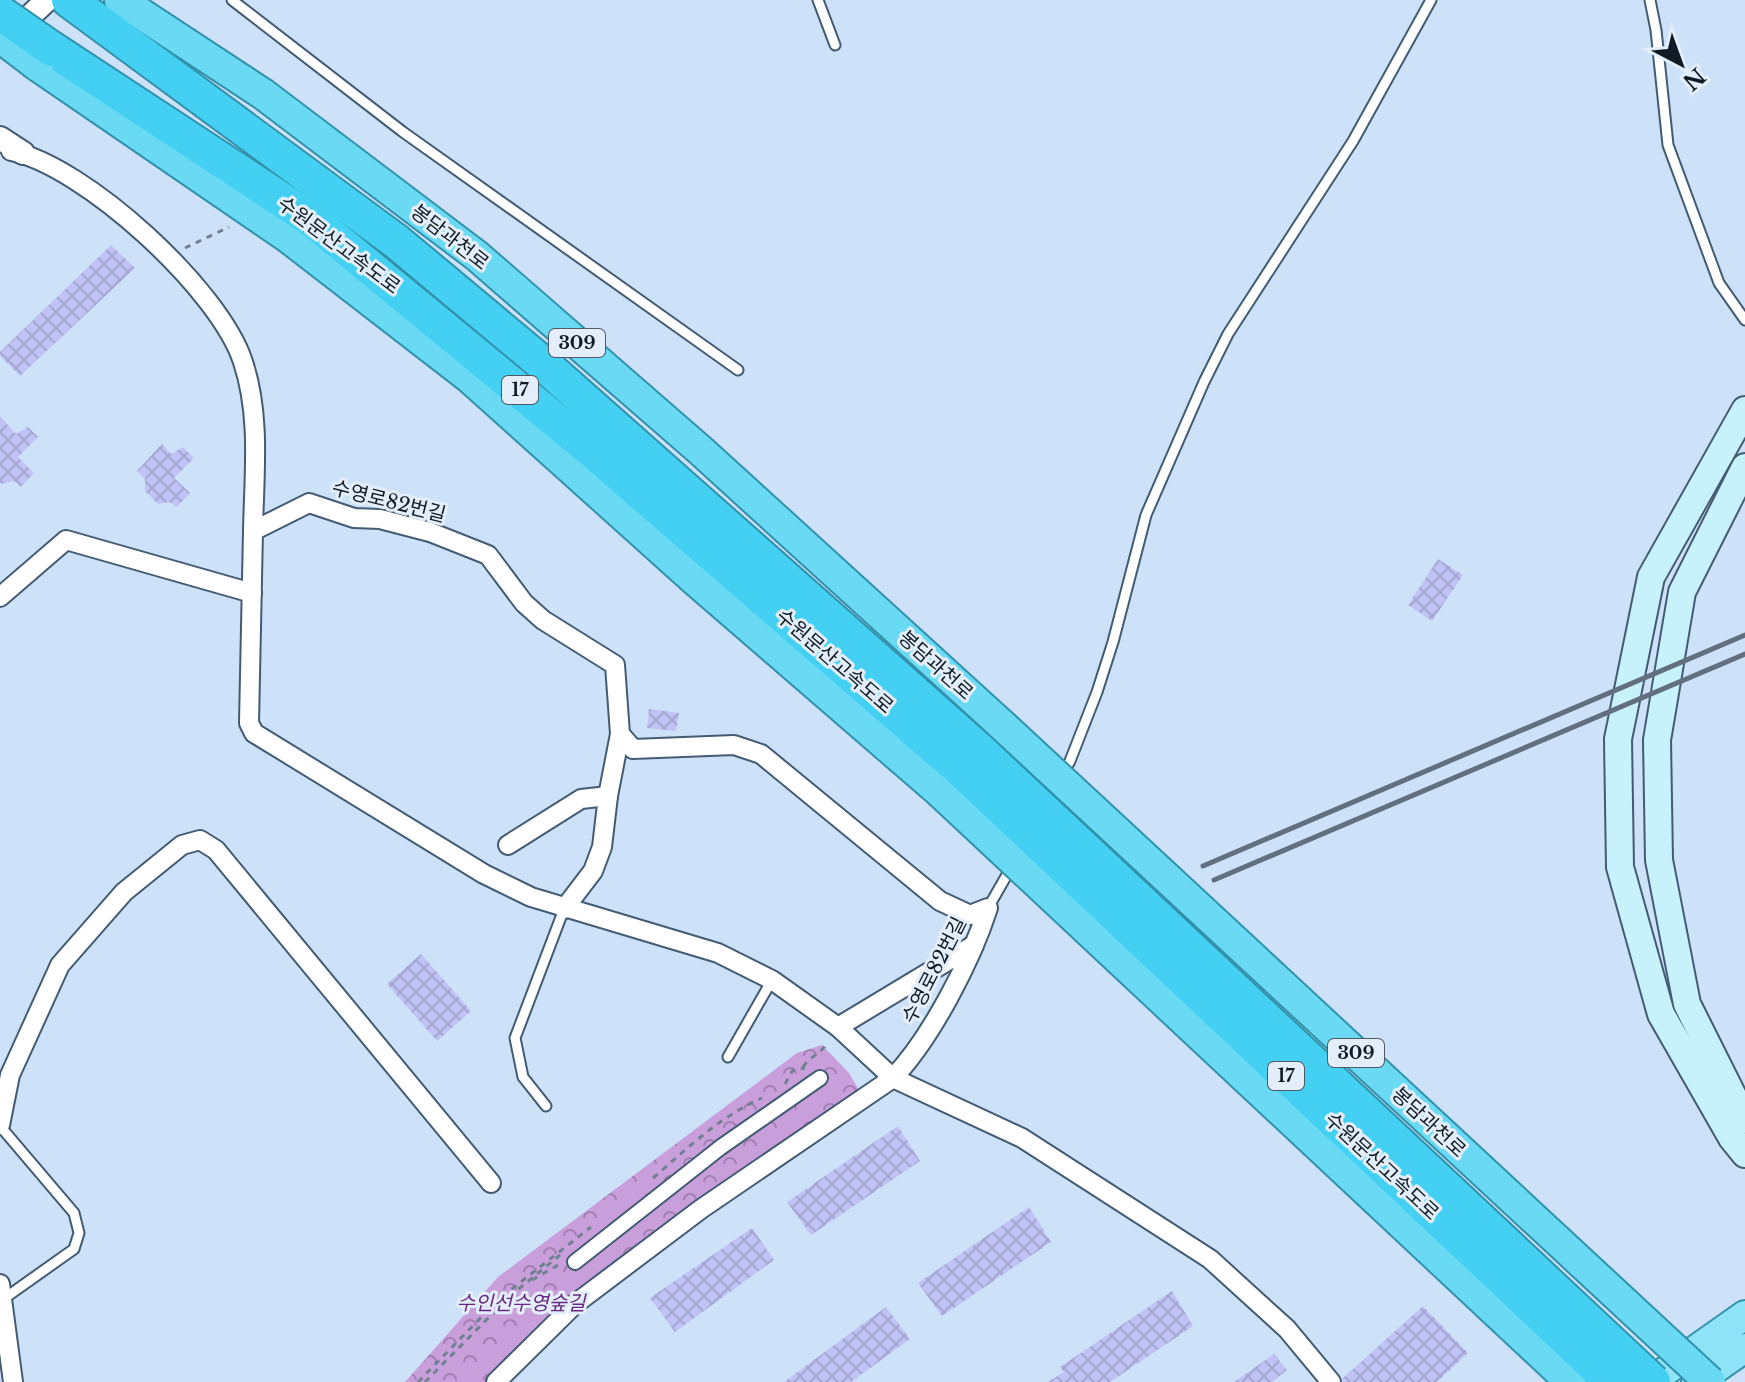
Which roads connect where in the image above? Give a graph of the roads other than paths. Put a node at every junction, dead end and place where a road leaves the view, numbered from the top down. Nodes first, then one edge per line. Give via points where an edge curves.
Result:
1 (47, 0) edge
2 (120, 0) edge
3 (232, 0) edge
4 (818, 0) edge
5 (1431, 0) edge
6 (1650, 0) edge
7 (79, 7) edge
8 (4, 31) edge
9 (835, 45) dead end
10 (0, 54) edge
11 (0, 138) edge
12 (0, 148) edge
13 (23, 153) junction
14 (1745, 319) edge
15 (738, 370) dead end
16 (1745, 410) edge
17 (1745, 467) edge
18 (253, 531) junction
19 (252, 593) junction
20 (0, 597) edge
21 (620, 734) junction
22 (970, 759) junction
23 (608, 796) junction
24 (1041, 814) dead end
25 (1033, 828) dead end
26 (1026, 841) dead end
27 (508, 845) dead end
28 (1018, 854) dead end
29 (988, 908) junction
30 (564, 909) junction
31 (976, 944) junction
32 (772, 980) junction
33 (834, 1033) junction
34 (728, 1057) dead end
35 (820, 1078) dead end
36 (893, 1078) junction
37 (546, 1106) dead end
38 (1745, 1120) edge
39 (0, 1125) edge
40 (1745, 1154) edge
41 (491, 1183) dead end
42 (575, 1262) road end
43 (1, 1292) edge
44 (1745, 1315) edge
45 (1745, 1348) edge
46 (13, 1382) edge
47 (496, 1382) edge
48 (1331, 1382) edge
49 (1571, 1382) edge
50 (1612, 1382) edge
51 (1651, 1382) edge
52 (1696, 1382) edge
53 (1710, 1382) edge

1 - 8 street
2 - 22 highway, 봉담과천로 / 309 via 263,94 477,256 700,450
3 - 15 lane via 403,132
4 - 9 lane
5 - 24 lane via 1353,141 1228,334 1204,382 1146,515 1097,692 1070,761
6 - 14 lane via 1668,145 1719,283
7 - 22 highway, 수원문산고속도로 / 17 via 397,242 548,368
8 - 10 street
8 - 22 highway, 수원문산고속도로 / 17, bridge via 311,219
11 - 13 street
12 - 13 street
13 - 18 street via 100,198 167,256 234,338 244,364 255,432
16 - 40 main road via 1651,577 1618,739 1620,867 1661,1014
17 - 38 main road via 1682,592 1657,740 1659,860 1687,1004
18 - 19 street
18 - 21 street, 수영로82번길 via 309,503 354,518 430,532 488,555 543,620 615,665
19 - 20 street via 66,540
19 - 30 street via 251,731 484,874
21 - 23 street
21 - 29 street, 수영로82번길 via 633,749 734,745 761,754 940,901 970,915
22 - 49 highway, 봉담과천로 / 309, bridge
22 - 50 highway, 수원문산고속도로 / 17, bridge
22 - 51 highway, 수원문산고속도로 / 17, bridge
22 - 53 highway, 봉담과천로 / 309, bridge
23 - 27 street via 581,799
23 - 30 street via 598,859
25 - 26 lane
28 - 29 lane
29 - 31 street, 수영로82번길
30 - 32 street via 718,953
30 - 37 lane via 515,1038 523,1077
31 - 33 street
31 - 36 street, 수영로82번길 via 913,1057
32 - 33 street
32 - 34 lane
33 - 36 street
35 - 42 street via 721,1147
36 - 47 street, 수영로82번길 via 701,1209 575,1304
36 - 48 street via 1022,1138 1210,1259 1287,1329
39 - 41 street via 10,1075 60,965 124,892 182,845 200,840 216,850
39 - 43 lane via 74,1213 79,1233 74,1249
43 - 46 street
44 - 51 main road
45 - 52 main road

